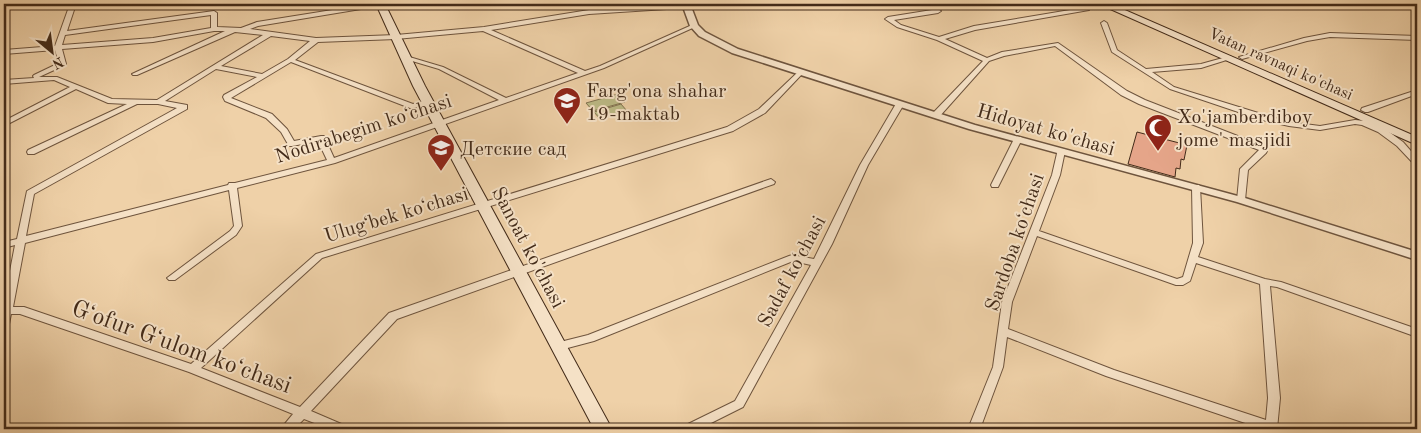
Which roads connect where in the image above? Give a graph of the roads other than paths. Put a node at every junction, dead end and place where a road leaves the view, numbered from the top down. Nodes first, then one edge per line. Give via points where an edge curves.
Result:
1 (73, 4) edge
2 (379, 4) edge
3 (713, 4) edge
4 (926, 4) edge
5 (1080, 4) edge
6 (1104, 4) edge
7 (1116, 4) edge
8 (687, 5) edge
9 (1104, 23) dead end
10 (694, 26) junction
11 (214, 28) junction
12 (484, 28) junction
13 (233, 30) junction
14 (242, 30) junction
15 (62, 34) junction
16 (269, 34) junction
17 (396, 37) junction
18 (1417, 38) edge
19 (316, 40) junction
20 (939, 40) junction
21 (58, 48) junction
22 (4, 52) edge
23 (404, 57) junction
24 (1242, 57) junction
25 (1230, 58) junction
26 (290, 60) junction
27 (987, 60) junction
28 (216, 67) junction
29 (1260, 68) junction
30 (1144, 71) junction
31 (800, 72) junction
32 (584, 73) junction
33 (135, 74) dead end
34 (264, 76) junction
35 (31, 78) junction
36 (4, 82) edge
37 (76, 86) junction
38 (1417, 92) edge
39 (504, 100) junction
40 (134, 102) junction
41 (158, 102) junction
42 (428, 102) junction
43 (900, 104) junction
44 (1365, 110) junction
45 (936, 115) junction
46 (440, 122) junction
47 (4, 124) edge
48 (1382, 128) junction
49 (1417, 133) edge
50 (1018, 140) junction
51 (1417, 140) edge
52 (1061, 151) junction
53 (31, 152) dead end
54 (332, 161) junction
55 (1417, 162) edge
56 (771, 182) dead end
57 (995, 185) dead end
58 (232, 186) junction
59 (1196, 187) junction
60 (1241, 200) junction
61 (484, 206) junction
62 (1034, 232) junction
63 (20, 240) junction
64 (4, 245) edge
65 (1417, 256) edge
66 (1193, 259) junction
67 (816, 262) junction
68 (518, 271) junction
69 (172, 278) dead end
70 (1265, 282) junction
71 (6, 311) junction
72 (4, 326) edge
73 (1003, 331) junction
74 (1417, 333) edge
75 (560, 346) junction
76 (193, 369) junction
77 (303, 412) junction
78 (1271, 428) edge
79 (287, 429) edge
80 (342, 429) edge
81 (603, 429) edge
82 (688, 429) edge
83 (974, 429) edge

1 - 15 street
2 - 14 street via 257,24
2 - 17 main road, Sanoat ko'chasi
3 - 8 street
4 - 20 street via 938,10 888,19
5 - 20 street via 1087,9 974,28
6 - 25 main road, Vatan ravnaqi ko'chasi
7 - 24 main road, Vatan ravnaqi ko'chasi
8 - 10 street
8 - 12 street via 588,12
9 - 30 street via 1114,51
10 - 31 street, Hidoyat ko'chasi via 702,34 735,51
10 - 32 street, Nodirabegim koʻchasi via 631,56
11 - 13 street
11 - 15 street via 214,13
11 - 21 street via 153,40
12 - 17 street
12 - 32 street
13 - 14 street
13 - 33 street
14 - 16 street
15 - 21 street
16 - 19 street
16 - 28 street
17 - 19 street
17 - 23 main road, Sanoat ko'chasi
18 - 24 street via 1330,35
19 - 26 street
20 - 27 street
21 - 22 street
21 - 35 street via 63,64
23 - 39 street via 441,68
23 - 42 main road, Sanoat ko'chasi
24 - 29 main road, Vatan ravnaqi ko'chasi
25 - 29 main road, Vatan ravnaqi ko'chasi
25 - 30 street via 1201,66
26 - 34 street
26 - 42 street via 413,106
27 - 45 street
27 - 60 street via 1056,44 1124,93 1263,149 1244,169
28 - 34 street
28 - 41 street
29 - 44 main road, Vatan ravnaqi ko'chasi
29 - 48 main road, Vatan ravnaqi ko'chasi
30 - 48 street via 1172,88 1265,118 1313,127 1355,122
31 - 43 street, Hidoyat ko'chasi
31 - 61 street, Ulugʻbek koʻchasi via 762,110 730,129
32 - 39 street, Nodirabegim koʻchasi
34 - 54 street via 228,99 268,116 292,144 321,138
35 - 36 street
35 - 37 street via 54,78
37 - 40 street via 111,101
37 - 47 street
38 - 44 street
39 - 46 street, Nodirabegim koʻchasi
40 - 41 street
40 - 53 street
41 - 63 street via 184,107 30,193
42 - 46 main road, Sanoat ko'chasi
43 - 45 street, Hidoyat ko'chasi
43 - 67 street, Sadaf koʻchasi via 864,165
44 - 49 main road, Vatan ravnaqi ko'chasi
45 - 50 street, Hidoyat ko'chasi
46 - 54 street, Nodirabegim koʻchasi
46 - 61 main road, Sanoat ko'chasi
48 - 51 main road, Vatan ravnaqi ko'chasi
48 - 55 street
50 - 52 street, Hidoyat ko'chasi
50 - 57 street
52 - 59 street, Hidoyat ko'chasi
52 - 62 street, Sardoba koʻchasi via 1056,176
54 - 58 street, Nodirabegim koʻchasi
56 - 68 street
58 - 63 street, Nodirabegim koʻchasi
58 - 69 street via 238,226 233,234
59 - 60 street, Hidoyat ko'chasi
59 - 66 street via 1198,243
60 - 65 street, Hidoyat ko'chasi
61 - 68 main road, Sanoat ko'chasi
61 - 76 street, Ulugʻbek koʻchasi via 319,256
62 - 66 street via 1176,282 1187,279
62 - 73 street, Sardoba koʻchasi via 1007,302
63 - 64 street, Nodirabegim koʻchasi
63 - 71 street
66 - 70 street
67 - 75 street via 792,258 590,338
67 - 82 street, Sadaf koʻchasi via 739,404
68 - 75 main road, Sanoat ko'chasi
68 - 77 street via 393,316
70 - 74 street
70 - 78 street via 1274,398
71 - 72 street
71 - 76 street, Gʻofur Gʻulom koʻchasi via 20,310
73 - 78 street via 1110,373
73 - 83 street, Sardoba koʻchasi via 998,367
75 - 81 main road, Sanoat ko'chasi
76 - 77 street, Gʻofur Gʻulom koʻchasi
77 - 79 street
77 - 80 street, Gʻofur Gʻulom koʻchasi

